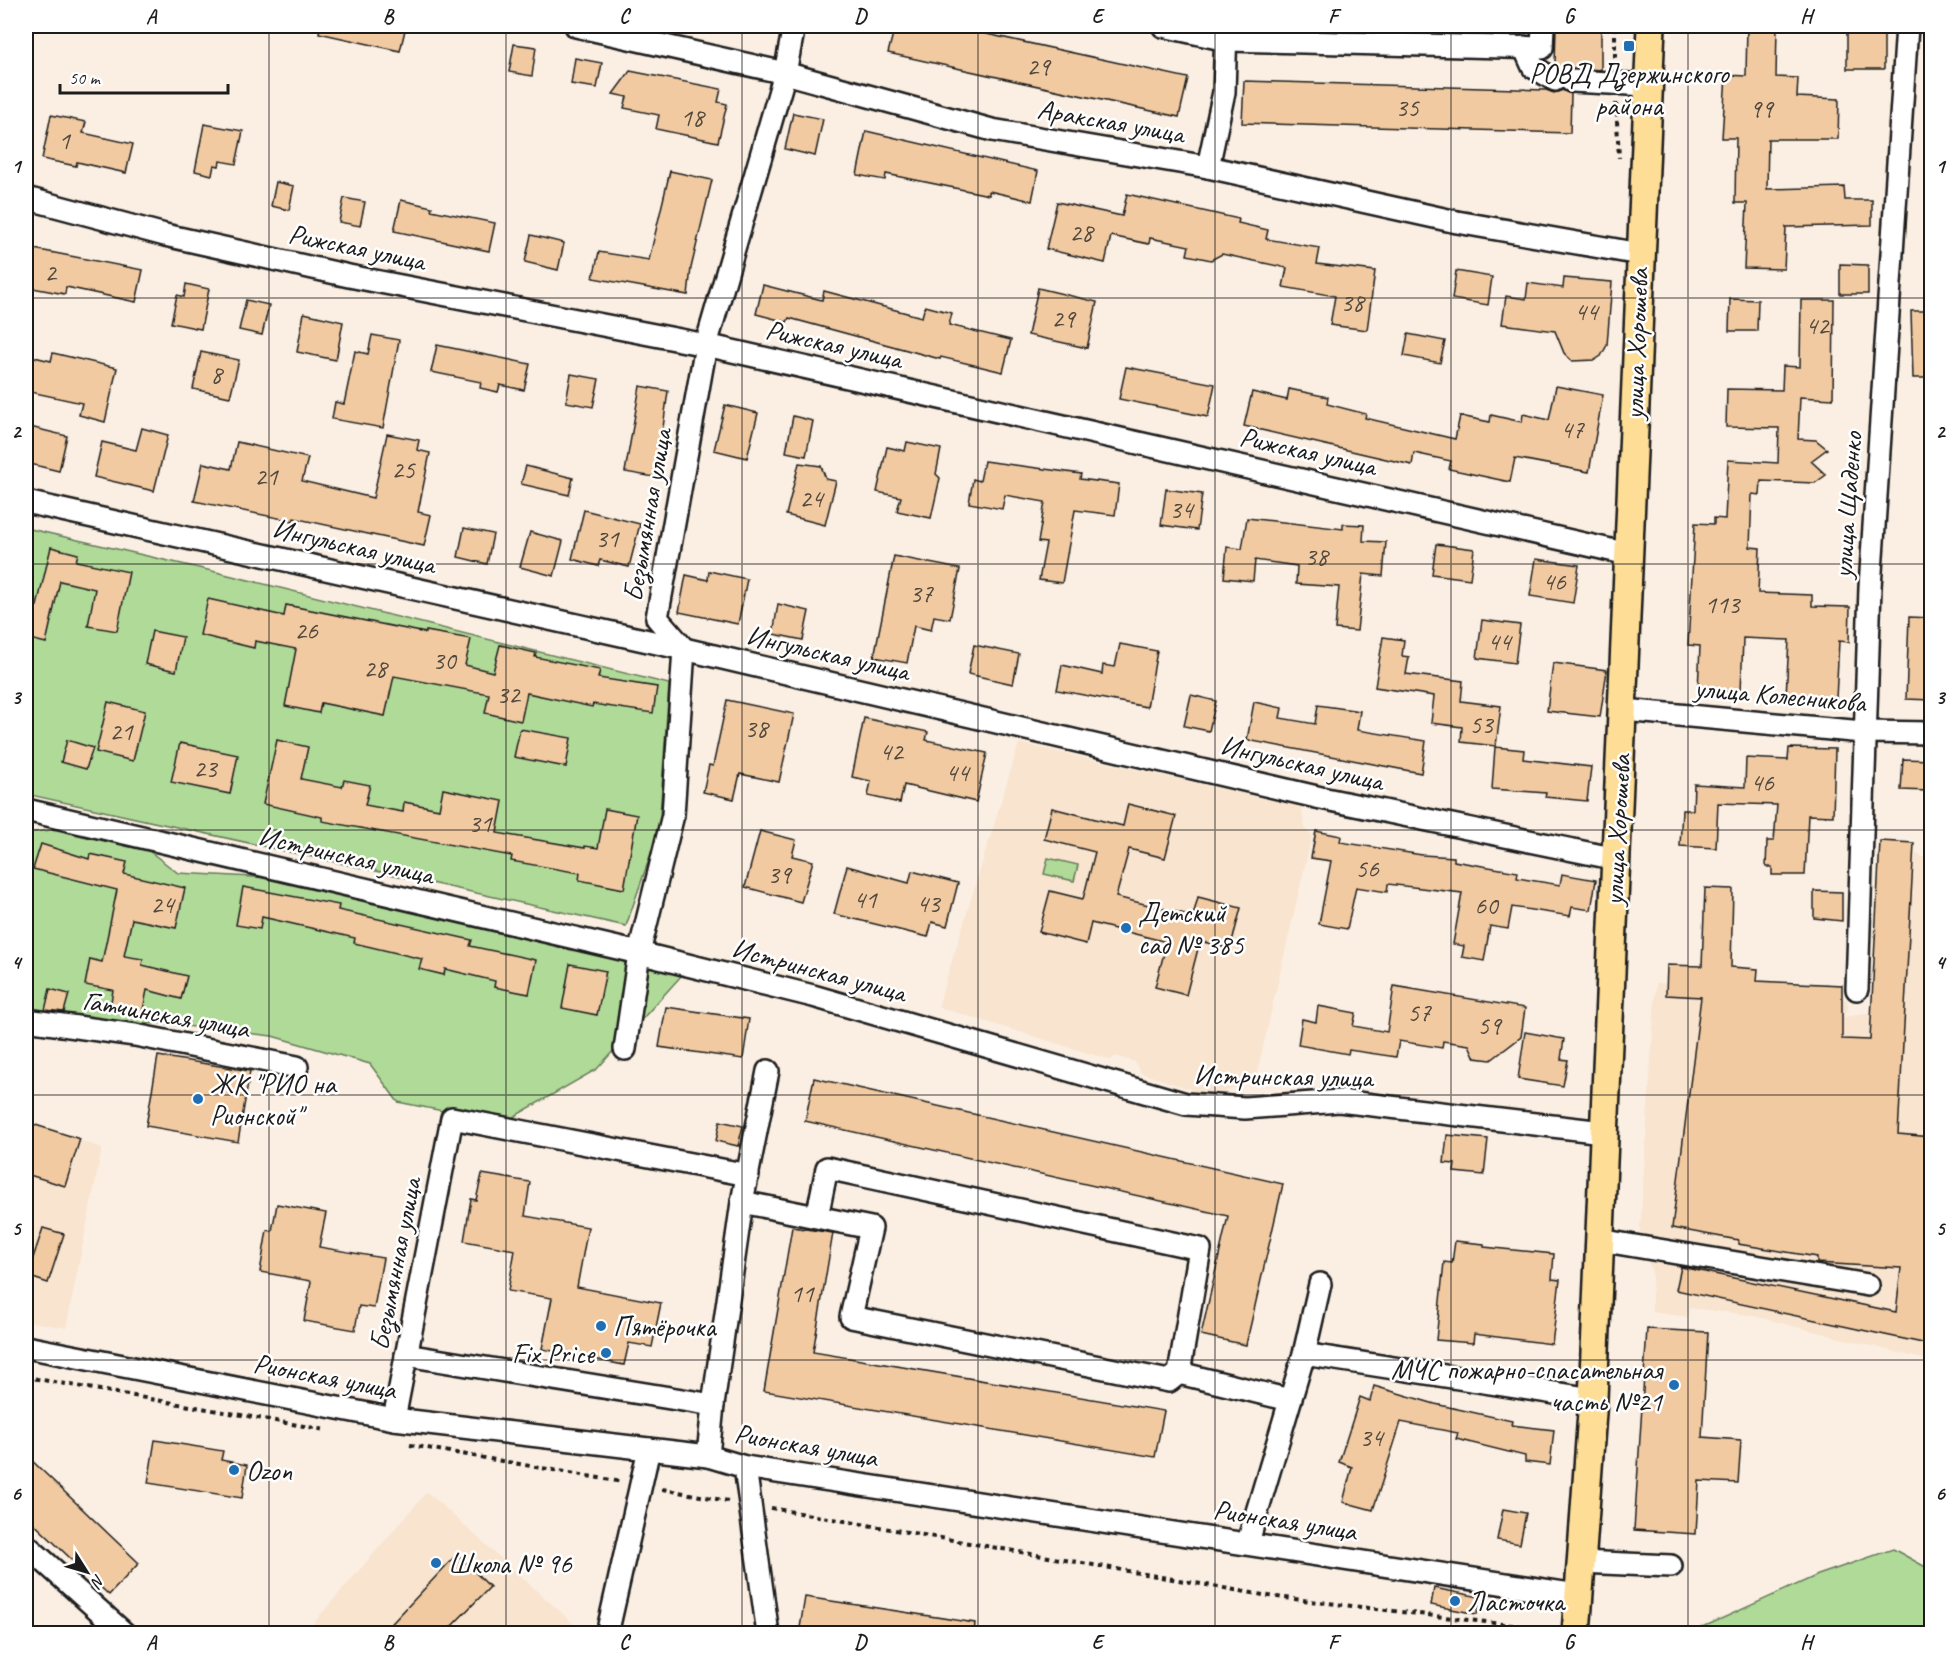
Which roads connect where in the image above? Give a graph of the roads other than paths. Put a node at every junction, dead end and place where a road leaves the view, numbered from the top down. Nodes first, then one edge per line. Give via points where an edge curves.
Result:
1 (576, 26) edge
2 (794, 26) edge
3 (1163, 26) edge
4 (1543, 26) edge
5 (1651, 26) edge
6 (1907, 26) edge
7 (1226, 33) edge
8 (1524, 47) junction
9 (785, 73) junction
10 (1648, 85) junction
11 (1208, 167) junction
12 (26, 198) edge
13 (1640, 254) junction
14 (706, 345) junction
15 (26, 502) edge
16 (1628, 554) junction
17 (684, 649) junction
18 (1624, 710) junction
19 (1863, 732) junction
20 (1932, 733) edge
21 (26, 810) edge
22 (1616, 865) junction
23 (639, 953) junction
24 (1857, 988) dead end
25 (26, 1020) edge
26 (625, 1049) dead end
27 (297, 1067) dead end
28 (768, 1071) dead end
29 (1603, 1132) junction
30 (748, 1175) junction
31 (742, 1202) junction
32 (817, 1217) junction
33 (1599, 1240) junction
34 (1320, 1284) dead end
35 (1868, 1285) dead end
36 (26, 1347) edge
37 (1304, 1354) junction
38 (406, 1355) junction
39 (1179, 1373) junction
40 (1593, 1399) junction
41 (1290, 1400) junction
42 (713, 1404) junction
43 (394, 1419) junction
44 (649, 1449) junction
45 (708, 1456) junction
46 (745, 1467) junction
47 (1248, 1542) junction
48 (26, 1545) edge
49 (1580, 1562) junction
50 (1671, 1566) dead end
51 (1577, 1595) junction
52 (1565, 1632) edge
53 (125, 1634) edge
54 (607, 1634) edge
55 (768, 1634) edge

1 - 9 street, Аракская улица
2 - 9 street, Безымянная улица
3 - 7 street
4 - 8 street via 1542,48
5 - 10 main road, улица Хорошева
6 - 19 street, улица Щаденко
7 - 8 street
7 - 11 street via 1224,92
8 - 10 street via 1533,68 1563,80
9 - 11 street, Аракская улица via 992,130
9 - 14 street, Безымянная улица
10 - 13 main road, улица Хорошева
11 - 13 street, Аракская улица via 1457,222
12 - 14 street, Рижская улица via 165,235 349,276
13 - 16 main road, улица Хорошева
14 - 16 street, Рижская улица
14 - 17 street, Безымянная улица via 657,618
15 - 17 street, Ингульская улица
16 - 18 main road, улица Хорошева
17 - 22 street, Ингульская улица via 1321,798 1606,856
17 - 23 street via 673,815
18 - 19 street, улица Колесникова
18 - 22 main road, улица Хорошева
19 - 20 street, улица Колесникова
19 - 24 street, улица Щаденко
21 - 23 street, Истринская улица
22 - 29 main road, улица Хорошева
23 - 26 street
23 - 29 street, Истринская улица via 813,996 1186,1104 1245,1108 1339,1101
25 - 27 street, Гатчинская улица via 135,1035
28 - 30 street
29 - 33 main road, улица Хорошева
30 - 31 street
30 - 38 street, Безымянная улица via 452,1118
31 - 32 street
31 - 42 street
32 - 39 street via 871,1228 850,1317 1169,1381
32 - 39 street via 827,1168 1200,1249
33 - 35 street
33 - 40 main road, улица Хорошева
34 - 37 street
36 - 43 street, Рионская улица
37 - 40 street
37 - 41 street
38 - 42 street
38 - 43 street, Безымянная улица
39 - 41 street
40 - 49 main road, улица Хорошева
41 - 47 street
42 - 45 street
43 - 44 street, Рионская улица
44 - 45 street, Рионская улица
44 - 54 street
45 - 46 street, Рионская улица
46 - 47 street, Рионская улица
46 - 55 street
47 - 51 street, Рионская улица
48 - 53 street
49 - 50 street
49 - 51 main road, улица Хорошева
51 - 52 main road, улица Хорошева

